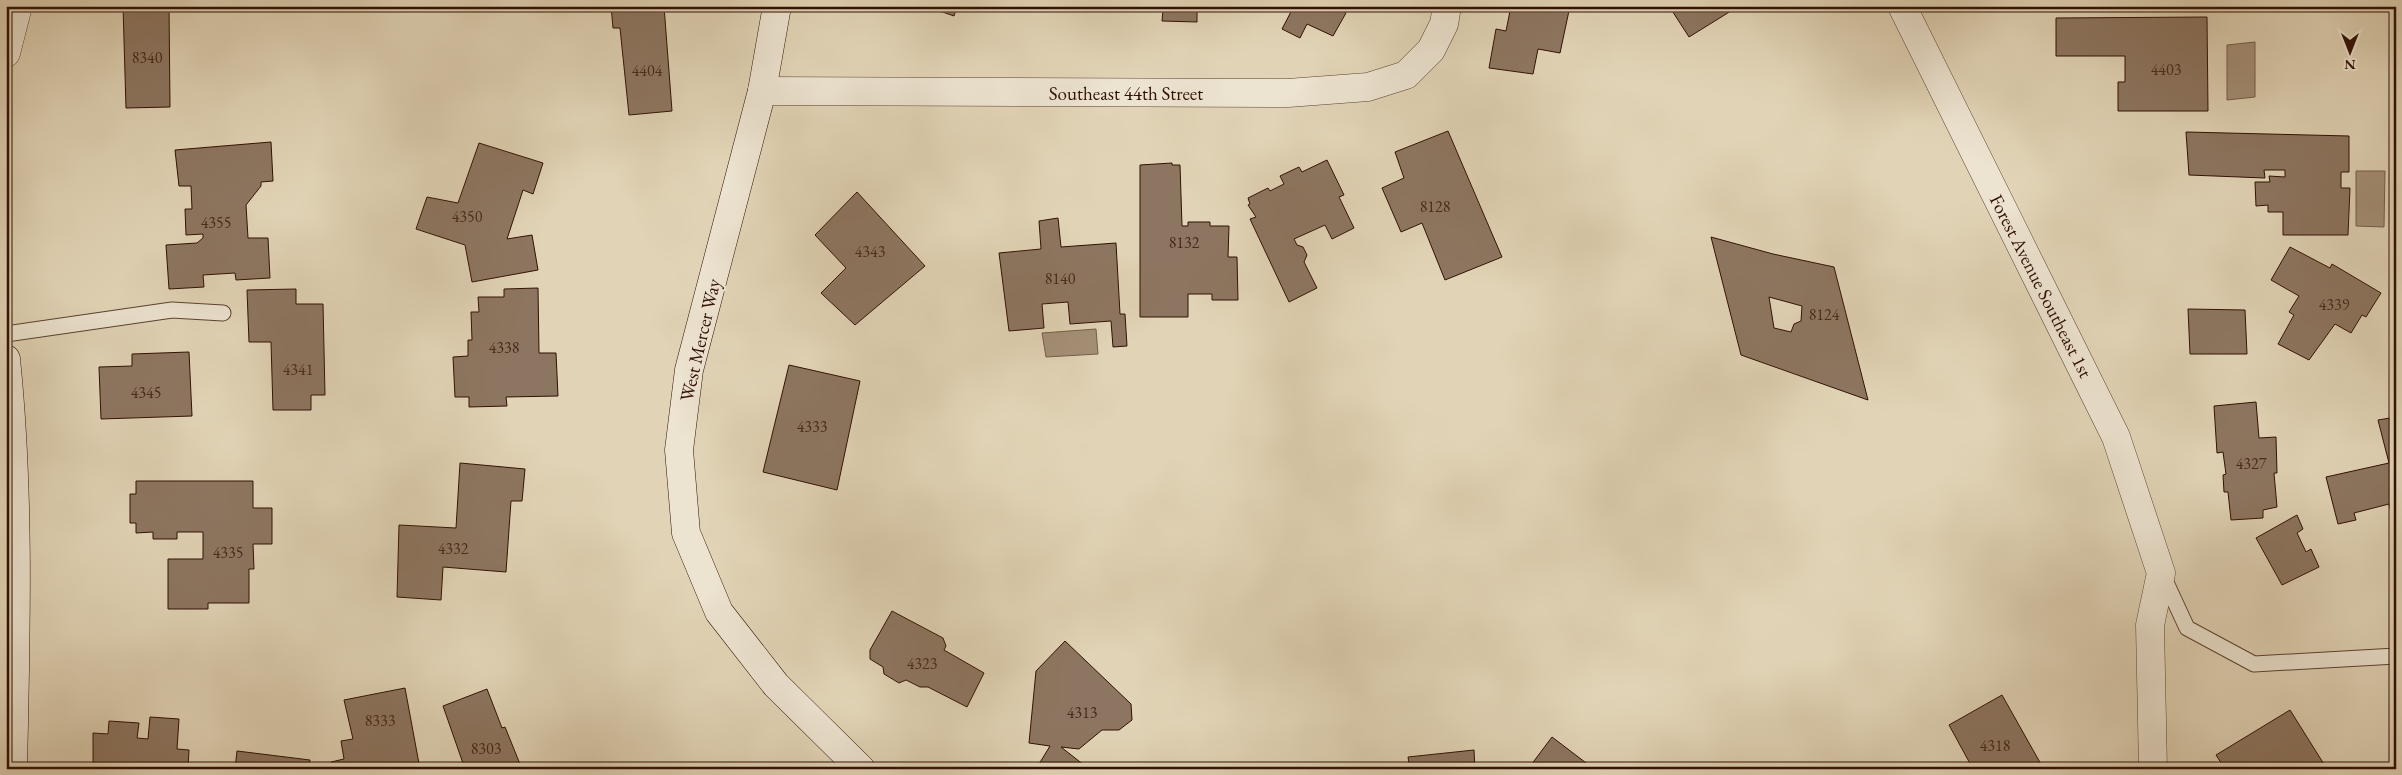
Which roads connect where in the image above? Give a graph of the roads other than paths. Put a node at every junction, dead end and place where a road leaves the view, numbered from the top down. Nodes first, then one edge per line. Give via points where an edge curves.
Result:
1 (18, 6) edge
2 (777, 6) edge
3 (1447, 6) edge
4 (1902, 6) edge
5 (6, 53) edge
6 (762, 91) junction
7 (223, 313) dead end
8 (6, 334) edge
9 (6, 359) edge
10 (11, 502) edge
11 (2161, 573) junction
12 (2396, 656) edge
13 (13, 769) edge
14 (861, 769) edge
15 (2153, 769) edge

1 - 5 street
2 - 6 street, West Mercer Way
3 - 6 street, Southeast 44th Street via 1444,24 1431,50 1406,75 1368,86 1288,93
4 - 11 street, Forest Avenue Southeast 1st via 2116,437
6 - 14 street, West Mercer Way via 689,370 679,450 686,533 719,612 776,685
7 - 8 lane via 172,310
9 - 10 street
10 - 13 street via 17,590
11 - 12 lane via 2187,628 2254,664
11 - 15 street via 2150,626

